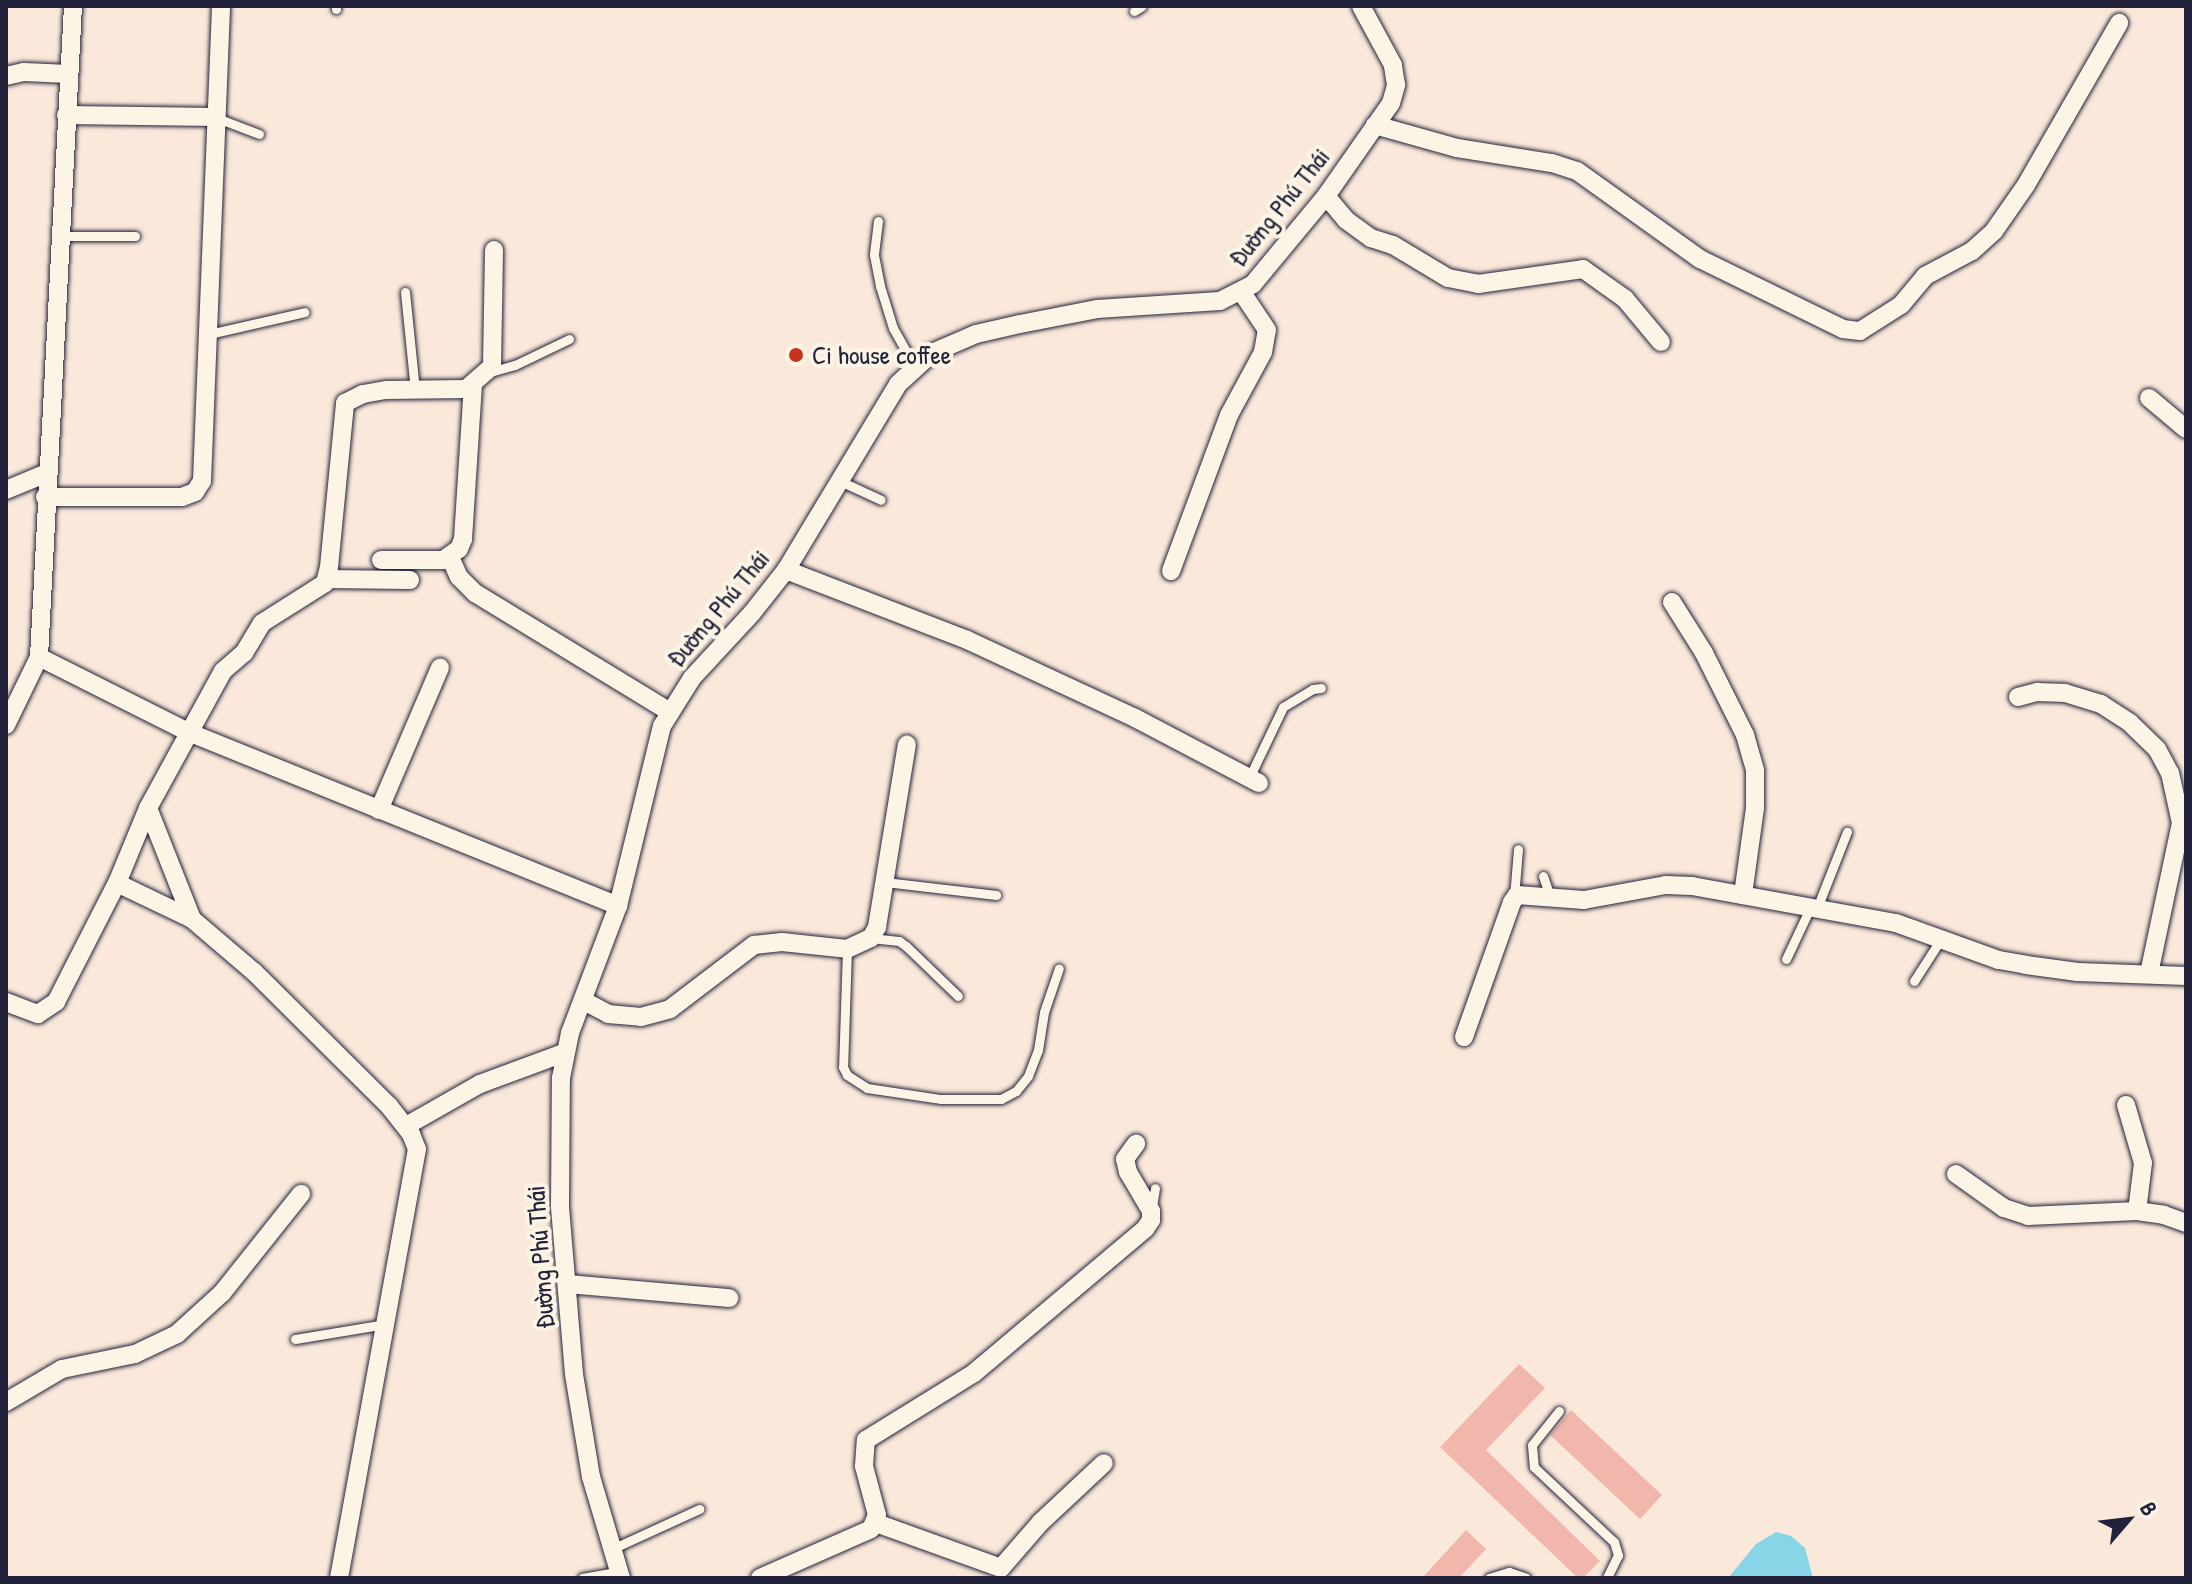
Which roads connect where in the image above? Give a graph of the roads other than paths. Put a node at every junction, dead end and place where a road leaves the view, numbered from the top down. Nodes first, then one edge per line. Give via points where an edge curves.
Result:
1 (73, 6) edge
2 (221, 6) edge
3 (1361, 6) edge
4 (2119, 23) dead end
5 (69, 74) junction
6 (6, 76) edge
7 (66, 115) junction
8 (216, 117) junction
9 (1375, 125) junction
10 (259, 134) dead end
11 (1326, 196) junction
12 (878, 221) dead end
13 (59, 236) junction
14 (135, 236) dead end
15 (494, 250) dead end
16 (1241, 291) junction
17 (405, 292) dead end
18 (305, 312) dead end
19 (209, 334) junction
20 (569, 339) dead end
21 (1661, 342) dead end
22 (915, 367) junction
23 (480, 379) junction
24 (415, 390) junction
25 (2149, 398) dead end
26 (2186, 429) edge
27 (47, 473) junction
28 (838, 480) junction
29 (6, 490) edge
30 (45, 497) junction
31 (881, 500) dead end
32 (450, 557) junction
33 (381, 560) dead end
34 (786, 570) junction
35 (1171, 571) dead end
36 (327, 579) junction
37 (410, 580) dead end
38 (1672, 602) dead end
39 (39, 657) junction
40 (440, 668) dead end
41 (1321, 688) dead end
42 (2018, 697) dead end
43 (670, 712) junction
44 (6, 725) edge
45 (188, 732) junction
46 (907, 744) dead end
47 (1254, 780) joint
48 (148, 808) junction
49 (379, 810) junction
50 (1847, 832) dead end
51 (1518, 849) dead end
52 (1543, 876) dead end
53 (885, 882) junction
54 (117, 883) junction
55 (996, 895) dead end
56 (1743, 895) junction
57 (1514, 897) junction
58 (1551, 899) junction
59 (618, 906) junction
60 (1814, 908) junction
61 (192, 919) junction
62 (871, 938) junction
63 (1941, 939) junction
64 (847, 949) junction
65 (1786, 959) dead end
66 (1059, 968) dead end
67 (2149, 974) junction
68 (2186, 976) edge
69 (1914, 981) dead end
70 (958, 996) dead end
71 (584, 1001) junction
72 (6, 1002) edge
73 (1464, 1037) dead end
74 (564, 1053) junction
75 (2126, 1105) dead end
76 (406, 1126) junction
77 (1136, 1144) dead end
78 (1956, 1174) dead end
79 (1155, 1188) dead end
80 (301, 1194) dead end
81 (1151, 1211) junction
82 (2137, 1211) junction
83 (2186, 1223) edge
84 (568, 1284) junction
85 (729, 1298) dead end
86 (386, 1324) junction
87 (295, 1339) dead end
88 (6, 1402) edge
89 (1559, 1411) dead end
90 (1104, 1463) dead end
91 (699, 1509) dead end
92 (876, 1523) junction
93 (614, 1548) junction
94 (1008, 1573) edge
95 (620, 1575) edge
96 (339, 1578) edge
97 (582, 1578) edge
98 (760, 1578) edge
99 (1489, 1578) edge
100 (1526, 1578) edge
101 (1607, 1578) edge

1 - 5 street
2 - 8 street
3 - 9 street, Đường Phú Thái via 1393,65 1396,85
4 - 9 street via 1994,231 1972,251 1925,276 1901,305 1860,331 1843,329 1700,259 1577,171 1457,148
5 - 6 street
5 - 7 street
7 - 8 street
7 - 13 street
8 - 10 lane
8 - 19 street
9 - 11 street, Đường Phú Thái
11 - 16 street, Đường Phú Thái via 1253,284
11 - 21 street via 1371,238 1448,278 1478,284 1583,269 1625,299
12 - 22 lane via 874,255 880,286 893,328
13 - 14 lane
13 - 27 street
15 - 23 street via 494,361
16 - 22 street, Đường Phú Thái via 1220,301 1097,309 1006,327 948,345
16 - 35 street via 1267,330 1263,352 1229,415
17 - 24 lane
18 - 19 lane
19 - 30 street via 204,474 195,492 182,497
20 - 23 lane
22 - 28 street, Đường Phú Thái via 879,410
23 - 24 street via 466,389
23 - 32 street via 463,539
24 - 36 street via 363,394 343,406
25 - 26 street
27 - 29 street
27 - 30 street
28 - 31 lane
28 - 34 street, Đường Phú Thái
30 - 39 street
32 - 33 street
32 - 43 street via 459,577 475,593
34 - 43 street, Đường Phú Thái via 692,678
34 - 47 street via 967,640 1163,731
36 - 37 street
36 - 45 street via 317,591 257,627 244,653 223,671
38 - 56 street via 1745,735 1755,771
39 - 44 street
39 - 45 street
40 - 49 street
41 - 47 lane via 1283,707
42 - 67 street via 2065,693 2101,704 2157,749 2170,773 2181,823
43 - 59 street, Đường Phú Thái via 653,755
45 - 48 street
45 - 49 street
46 - 53 street
48 - 54 street
48 - 61 street
49 - 59 street
50 - 60 lane
51 - 57 lane
52 - 58 lane
53 - 55 lane
53 - 62 street
54 - 61 street
54 - 72 street via 56,1002 38,1014
56 - 58 street via 1666,885 1619,896
56 - 60 street
57 - 58 street
57 - 73 street
59 - 71 street, Đường Phú Thái
60 - 63 street via 1896,923
60 - 65 lane
61 - 76 street via 254,972
62 - 64 street
62 - 70 lane via 899,941
63 - 67 street via 2026,965
63 - 69 lane
64 - 66 lane via 847,1075 867,1088 941,1099 1001,1099 1016,1091 1038,1050
64 - 71 street via 782,942 754,945 670,1009 641,1017 608,1014
67 - 68 street
71 - 74 street, Đường Phú Thái
74 - 76 street via 480,1084
74 - 84 street, Đường Phú Thái via 560,1206
75 - 82 street via 2143,1163
76 - 86 street via 417,1149
77 - 81 street via 1126,1155 1126,1164
78 - 82 street via 2004,1208 2028,1216
79 - 81 lane
80 - 88 street via 222,1293 177,1334 135,1354 62,1369
81 - 92 street via 1150,1223 1134,1240 984,1366 866,1440 864,1466
82 - 83 street
84 - 85 street
84 - 93 street, Đường Phú Thái via 574,1374 591,1477
86 - 87 lane
86 - 96 street
89 - 101 lane via 1532,1445 1534,1467 1614,1542 1618,1555
90 - 94 street via 1041,1522
91 - 93 lane
92 - 94 street
92 - 98 street via 862,1535
93 - 95 street, Đường Phú Thái
95 - 97 lane
99 - 100 lane via 1509,1572

